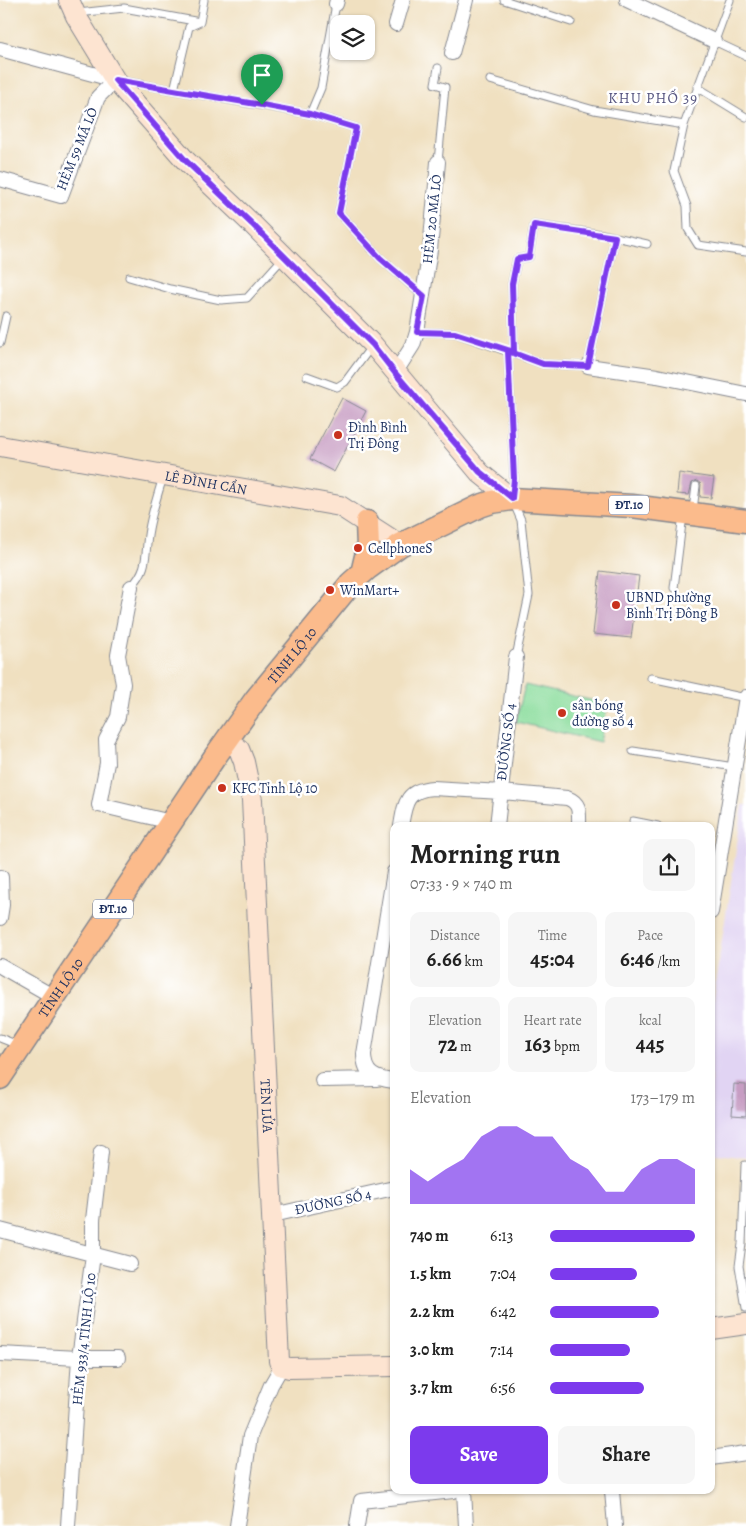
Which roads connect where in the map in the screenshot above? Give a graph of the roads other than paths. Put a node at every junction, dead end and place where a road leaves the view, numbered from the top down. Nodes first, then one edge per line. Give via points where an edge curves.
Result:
1 (204, 0) edge
2 (403, 0) edge
3 (466, 0) edge
4 (504, 0) edge
5 (627, 0) edge
6 (730, 0) edge
7 (336, 2) edge
8 (72, 6) edge
9 (200, 22) junction
10 (571, 22) dead end
11 (396, 24) dead end
12 (714, 41) junction
13 (0, 50) edge
14 (452, 53) dead end
15 (746, 56) edge
16 (438, 68) dead end
17 (115, 80) junction
18 (490, 80) dead end
19 (697, 87) junction
20 (174, 90) junction
21 (310, 114) junction
22 (746, 118) edge
23 (684, 125) junction
24 (438, 162) joint
25 (0, 179) edge
26 (615, 237) junction
27 (647, 244) dead end
28 (746, 252) edge
29 (284, 257) junction
30 (129, 277) dead end
31 (424, 296) junction
32 (6, 316) dead end
33 (417, 332) junction
34 (0, 343) edge
35 (373, 345) junction
36 (511, 352) junction
37 (588, 366) junction
38 (395, 373) junction
39 (307, 376) dead end
40 (746, 394) edge
41 (0, 446) edge
42 (163, 474) junction
43 (696, 486) dead end
44 (512, 498) junction
45 (688, 512) junction
46 (746, 521) edge
47 (367, 522) junction
48 (400, 545) junction
49 (362, 573) junction
50 (131, 587) joint
51 (674, 588) dead end
52 (516, 658) joint
53 (651, 678) dead end
54 (746, 697) edge
55 (227, 740) junction
56 (633, 751) dead end
57 (734, 768) junction
58 (501, 792) junction
59 (633, 821) dead end
60 (171, 822) junction
61 (403, 822) edge
62 (497, 822) edge
63 (578, 822) edge
64 (638, 822) edge
65 (2, 877) dead end
66 (715, 879) edge
67 (390, 913) edge
68 (0, 918) edge
69 (0, 966) edge
70 (54, 997) junction
71 (0, 1038) edge
72 (21, 1046) junction
73 (0, 1078) edge
74 (378, 1079) junction
75 (322, 1080) dead end
76 (390, 1080) edge
77 (101, 1152) dead end
78 (745, 1165) edge
79 (390, 1189) edge
80 (273, 1215) junction
81 (0, 1230) edge
82 (93, 1255) junction
83 (130, 1264) dead end
84 (746, 1308) edge
85 (746, 1324) edge
86 (715, 1329) edge
87 (0, 1354) edge
88 (79, 1358) junction
89 (118, 1358) dead end
90 (282, 1366) junction
91 (390, 1366) edge
92 (746, 1453) edge
93 (715, 1457) edge
94 (426, 1494) edge
95 (464, 1494) edge
96 (612, 1494) edge
97 (68, 1526) edge
98 (237, 1526) edge
99 (357, 1526) edge
100 (466, 1526) edge
101 (615, 1526) edge

1 - 9 lane
2 - 11 street
3 - 14 street
4 - 10 lane
5 - 12 street
6 - 12 lane
7 - 21 lane via 321,88
8 - 9 lane via 124,8
8 - 17 street
9 - 20 lane via 189,27
12 - 15 lane
12 - 19 lane
13 - 17 street
16 - 24 lane, HẺM 20 MÃ LÒ via 435,84 445,87
17 - 20 lane
17 - 25 street, HẺM 59 MÃ LÒ via 98,97 61,196
17 - 29 street via 186,161
18 - 23 lane via 594,110
19 - 22 lane
19 - 23 lane
20 - 21 lane
21 - 31 lane via 356,128 339,213 380,258
23 - 28 lane via 674,170 687,206 688,229 698,245
24 - 31 street, HẺM 20 MÃ LÒ
26 - 27 lane
26 - 36 lane via 534,225 529,257 517,259 512,284
26 - 37 lane
29 - 30 lane via 247,298 221,300
29 - 35 street
31 - 33 street, HẺM 20 MÃ LÒ
32 - 34 lane
33 - 36 lane via 455,333
33 - 38 street, HẺM 20 MÃ LÒ via 413,345
35 - 38 street
35 - 39 lane via 345,382 337,387
36 - 37 lane via 543,364
36 - 44 lane
37 - 40 street
38 - 44 street via 480,472
41 - 42 street, LÊ ĐÌNH CẨN
42 - 47 street, LÊ ĐÌNH CẨN via 340,506
42 - 50 lane via 148,530 141,576
43 - 45 lane
44 - 45 main road, TỈNH LỘ 10 / ĐT.10
44 - 48 main road, TỈNH LỘ 10 / ĐT.10 via 480,506
44 - 52 lane via 521,520 529,595
45 - 46 main road, TỈNH LỘ 10 / ĐT.10
45 - 51 lane
47 - 48 street, LÊ ĐÌNH CẨN
47 - 49 main road via 368,548
48 - 49 main road, TỈNH LỘ 10 / ĐT.10
49 - 55 main road, TỈNH LỘ 10 / ĐT.10 via 262,692
50 - 60 street via 118,655 123,684 118,717 106,740 107,763 99,805
52 - 58 street, ĐƯỜNG SỐ 4
53 - 54 lane
54 - 57 street
55 - 60 main road, TỈNH LỘ 10 / ĐT.10
55 - 80 street, TÊN LỬA via 239,749 252,800
56 - 57 lane
57 - 66 street
58 - 61 street via 423,789 409,797
58 - 62 street, ĐƯỜNG SỐ 4
58 - 63 street via 572,800 579,807
59 - 64 lane
60 - 70 main road, TỈNH LỘ 10 / ĐT.10
65 - 68 street
67 - 74 street via 364,1054 367,1068
69 - 70 street
70 - 72 main road, TỈNH LỘ 10 / ĐT.10
71 - 72 lane
72 - 73 main road, TỈNH LỘ 10 / ĐT.10
74 - 75 street
74 - 76 street
77 - 82 street, HẺM 933/4 TỈNH LỘ 10 via 93,1220
78 - 84 lane via 739,1266
79 - 80 street, ĐƯỜNG SỐ 4
80 - 90 street, TÊN LỬA via 277,1354
81 - 82 street
82 - 83 street
82 - 88 street, HẺM 933/4 TỈNH LỘ 10
85 - 86 street
87 - 88 street
88 - 89 street
88 - 97 street, HẺM 933/4 TỈNH LỘ 10
90 - 91 street
90 - 98 street via 270,1385 250,1436
92 - 93 street
94 - 99 street via 361,1501
95 - 100 street
96 - 101 street

